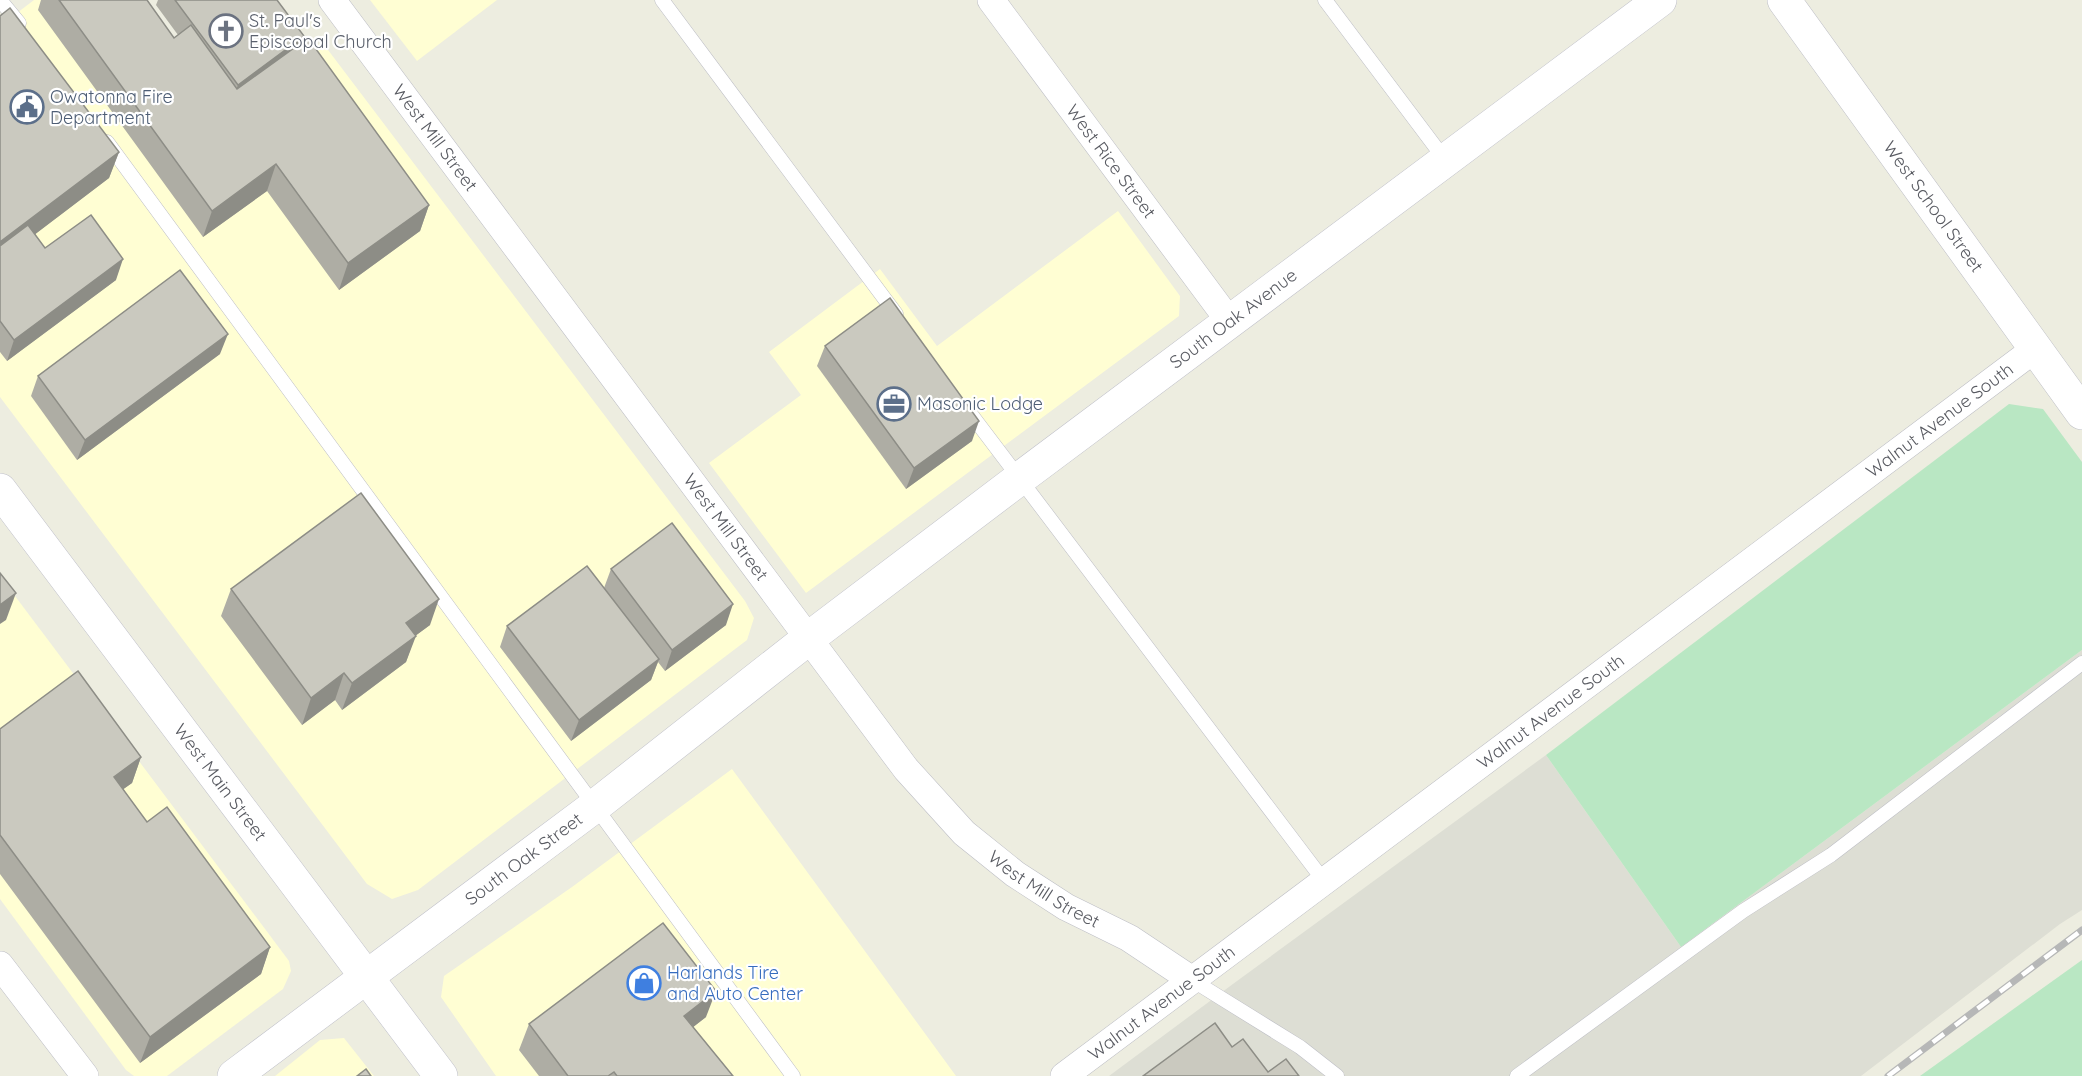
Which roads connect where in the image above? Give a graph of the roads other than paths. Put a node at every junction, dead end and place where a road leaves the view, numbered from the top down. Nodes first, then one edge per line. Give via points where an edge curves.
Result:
1 (0, 0) edge
2 (332, 0) edge
3 (662, 0) edge
4 (991, 0) edge
5 (1325, 0) edge
6 (1660, 0) edge
7 (1784, 0) edge
8 (30, 38) edge
9 (100, 133) edge
10 (1446, 161) junction
11 (1230, 322) junction
12 (905, 326) edge
13 (2035, 349) junction
14 (962, 402) edge
15 (2082, 413) edge
16 (1019, 479) junction
17 (0, 490) edge
18 (809, 638) junction
19 (2082, 663) edge
20 (595, 806) junction
21 (1324, 881) junction
22 (0, 965) edge
23 (367, 976) junction
24 (1192, 980) junction
25 (85, 1076) edge
26 (234, 1076) edge
27 (441, 1076) edge
28 (794, 1076) edge
29 (1064, 1076) edge
30 (1337, 1076) edge
31 (1517, 1076) edge

1 - 8 lane
2 - 18 street, West Mill Street
3 - 12 lane
4 - 11 street, West Rice Street
5 - 10 lane
6 - 10 main road, South Oak Avenue
7 - 13 main road, West School Street
9 - 20 lane
10 - 11 main road, South Oak Avenue
11 - 16 main road, South Oak Avenue
13 - 15 main road, West School Street
13 - 21 street, Walnut Avenue South
14 - 16 lane
16 - 18 main road, South Oak Avenue
16 - 21 lane
17 - 23 main road, West Main Street
18 - 20 main road, South Oak Street
18 - 24 street, West Mill Street via 906,769 964,833 1015,874 1066,907 1129,939
19 - 31 lane via 1831,855 1743,910
20 - 23 main road, South Oak Street
20 - 28 lane
21 - 24 street, Walnut Avenue South
22 - 25 street
23 - 26 main road, South Oak Street
23 - 27 main road, West Main Street
24 - 29 street, Walnut Avenue South
24 - 30 lane via 1300,1047

